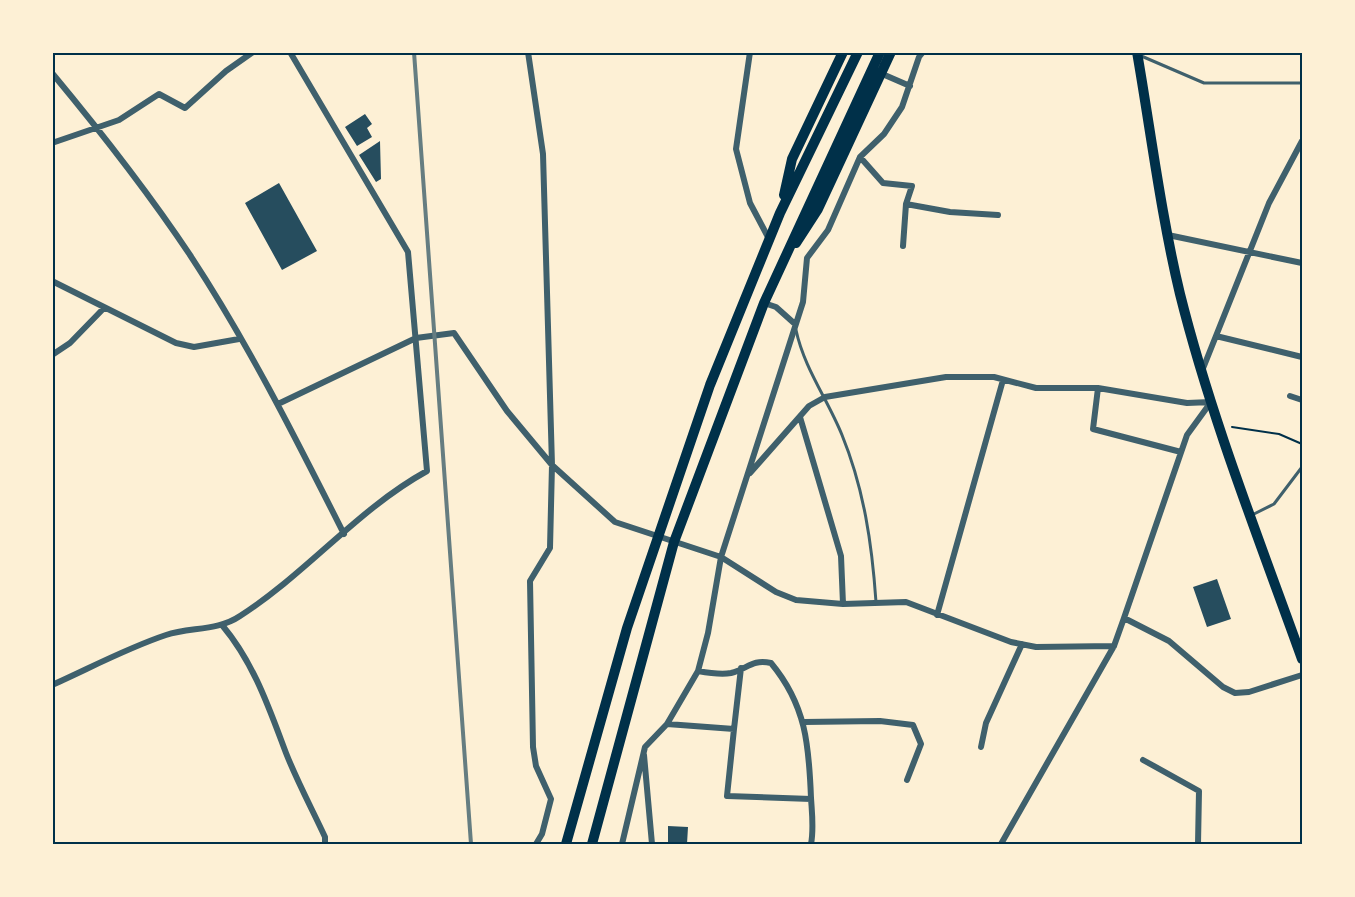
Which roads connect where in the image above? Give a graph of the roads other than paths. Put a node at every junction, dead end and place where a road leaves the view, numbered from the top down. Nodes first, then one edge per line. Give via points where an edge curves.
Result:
1 (253, 52) edge
2 (291, 52) edge
3 (528, 52) edge
4 (750, 52) edge
5 (843, 52) edge
6 (858, 52) edge
7 (880, 52) edge
8 (891, 52) edge
9 (923, 52) edge
10 (1137, 53) edge
11 (52, 73) edge
12 (880, 73) junction
13 (1302, 83) edge
14 (910, 86) junction
15 (98, 128) junction
16 (1302, 141) edge
17 (52, 143) edge
18 (860, 157) junction
19 (906, 204) junction
20 (780, 213) junction
21 (998, 215) dead end
22 (1168, 235) junction
23 (769, 240) junction
24 (903, 246) dead end
25 (1250, 251) junction
26 (785, 257) junction
27 (1302, 263) edge
28 (52, 281) edge
29 (764, 303) junction
30 (104, 308) junction
31 (795, 324) junction
32 (1216, 336) junction
33 (416, 338) junction
34 (239, 339) junction
35 (52, 355) edge
36 (1302, 357) edge
37 (1202, 372) junction
38 (1003, 380) junction
39 (1098, 388) junction
40 (1290, 396) dead end
41 (825, 397) junction
42 (1302, 400) edge
43 (1211, 402) junction
44 (278, 404) junction
45 (800, 417) junction
46 (1181, 452) junction
47 (552, 465) junction
48 (1302, 467) edge
49 (749, 475) junction
50 (1251, 516) junction
51 (344, 534) junction
52 (658, 537) junction
53 (674, 542) junction
54 (721, 557) junction
55 (876, 602) junction
56 (843, 604) junction
57 (937, 615) junction
58 (1124, 618) junction
59 (222, 625) junction
60 (1022, 644) junction
61 (1114, 646) junction
62 (1302, 659) edge
63 (741, 669) junction
64 (698, 671) junction
65 (1302, 675) edge
66 (52, 685) edge
67 (804, 722) junction
68 (668, 724) junction
69 (734, 729) junction
70 (981, 747) dead end
71 (644, 750) junction
72 (1143, 760) dead end
73 (907, 780) dead end
74 (811, 799) junction
75 (325, 844) edge
76 (536, 844) edge
77 (566, 844) edge
78 (591, 844) edge
79 (622, 844) edge
80 (652, 844) edge
81 (811, 844) edge
82 (1001, 844) edge
83 (1198, 844) edge

1 - 15 street via 226,70 184,108 159,94 135,112
2 - 33 street via 408,252
3 - 47 street via 543,154
4 - 23 street via 736,149 750,203
5 - 20 main road via 792,159
6 - 20 main road
7 - 26 main road
8 - 12 main road
9 - 14 street
10 - 13 lane via 1204,83
10 - 22 main road
11 - 15 street
12 - 14 street
12 - 26 main road via 818,208
14 - 18 street via 884,134
15 - 17 street
15 - 34 street via 190,255
16 - 25 street via 1269,203
18 - 19 street via 884,183 912,186
18 - 31 street via 828,230 807,258 803,302
19 - 21 street
19 - 24 street
20 - 23 main road
22 - 25 street
22 - 37 main road
23 - 52 main road via 710,385
25 - 27 street
25 - 32 street
26 - 29 main road
28 - 30 street
29 - 31 street
29 - 53 main road
30 - 34 street via 176,343 194,347
30 - 35 street via 70,343
31 - 41 lane via 809,370
31 - 49 street
32 - 36 street
32 - 37 street
33 - 44 street
33 - 47 street via 454,333 507,411
33 - 51 street via 428,471 395,489
34 - 44 street
37 - 43 main road
38 - 39 street via 1036,388
38 - 41 street via 946,377
38 - 57 street
39 - 43 street via 1187,403
39 - 46 street via 1093,429
40 - 42 street
41 - 45 street
41 - 55 lane via 858,481 872,552
43 - 46 street via 1187,435
43 - 50 main road
44 - 51 street
45 - 49 street
45 - 56 street via 841,556
46 - 58 street
47 - 52 street via 615,522
47 - 76 street via 550,548 530,581 534,747 536,766 551,799
48 - 50 lane via 1274,504
49 - 54 street
50 - 62 main road
51 - 59 street via 274,593
52 - 53 street
52 - 77 main road via 627,627
53 - 54 street
53 - 78 main road
54 - 56 street via 776,592 796,600
54 - 64 street
55 - 56 street
55 - 57 street via 906,602
57 - 60 street
58 - 61 street
58 - 65 street via 1169,641 1235,693
59 - 66 street via 167,635
59 - 75 street via 269,704
60 - 61 street
60 - 70 street via 986,723
61 - 82 street
63 - 64 street via 720,674
63 - 67 street via 759,661 771,663 786,680
63 - 69 street
64 - 68 street
67 - 73 street via 880,720 913,725 921,744
67 - 74 street
68 - 69 street
68 - 71 street
69 - 74 street via 727,796
71 - 79 street
71 - 80 street
72 - 83 street via 1199,791
74 - 81 street

